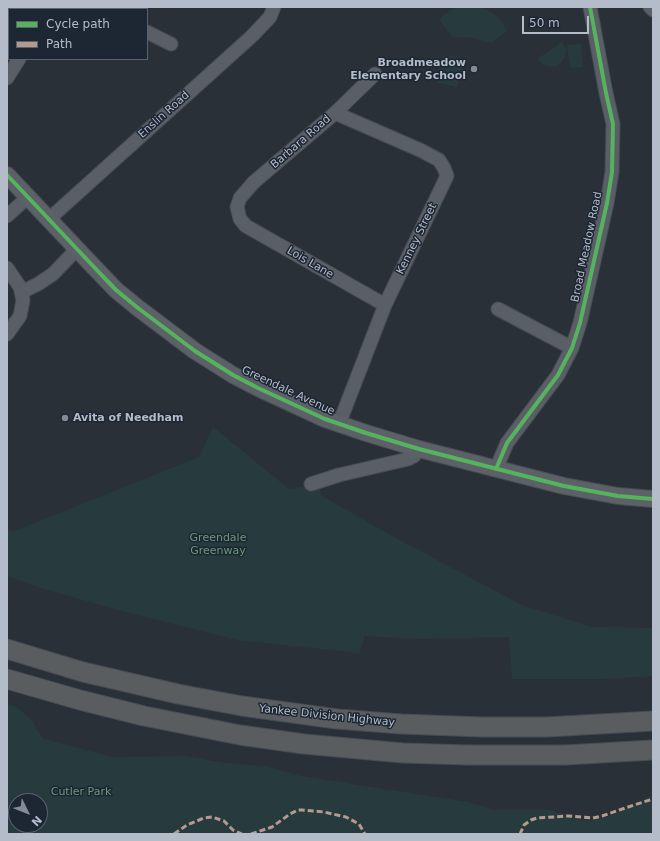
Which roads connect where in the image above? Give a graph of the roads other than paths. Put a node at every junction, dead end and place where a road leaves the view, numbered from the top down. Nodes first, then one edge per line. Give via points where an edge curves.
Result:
1 (274, 7) edge
2 (590, 7) edge
3 (650, 7) edge
4 (653, 10) edge
5 (148, 32) edge
6 (171, 44) dead end
7 (19, 60) edge
8 (375, 74) dead end
9 (7, 78) edge
10 (335, 113) junction
11 (7, 175) edge
12 (28, 197) junction
13 (7, 216) edge
14 (239, 216) joint
15 (49, 219) junction
16 (77, 249) junction
17 (7, 268) edge
18 (22, 292) junction
19 (385, 305) junction
20 (498, 309) dead end
21 (7, 334) edge
22 (572, 348) junction
23 (339, 424) junction
24 (419, 449) junction
25 (496, 469) junction
26 (311, 484) dead end
27 (653, 500) edge
28 (7, 649) edge
29 (7, 679) edge
30 (653, 721) edge
31 (653, 750) edge

1 - 15 street, Enslin Road via 270,17 252,36
2 - 22 street, Broad Meadow Road via 613,124 612,172 580,323
3 - 4 street
5 - 6 street
7 - 9 street
8 - 10 street, Barbara Road
10 - 14 street, Barbara Road via 254,182 240,198 237,207
10 - 19 street, Kenney Street via 439,160 447,176
11 - 12 main road, Greendale Avenue
12 - 13 street
12 - 15 main road, Greendale Avenue
14 - 19 street, Lois Lane via 246,226
15 - 16 main road, Greendale Avenue
16 - 18 street via 53,274
16 - 23 main road, Greendale Avenue via 132,304 195,351 258,388 298,408
17 - 18 street
18 - 21 street via 22,311
19 - 23 street, Kenney Street
20 - 22 street
22 - 25 street, Broad Meadow Road via 558,374 507,443
23 - 24 main road, Greendale Avenue
24 - 25 main road, Greendale Avenue
24 - 26 street via 408,459
25 - 27 main road, Greendale Avenue via 593,492
28 - 30 highway, Yankee Division Highway via 83,672 172,693 337,719 493,728
29 - 31 highway via 144,716 311,744 403,753 481,756

